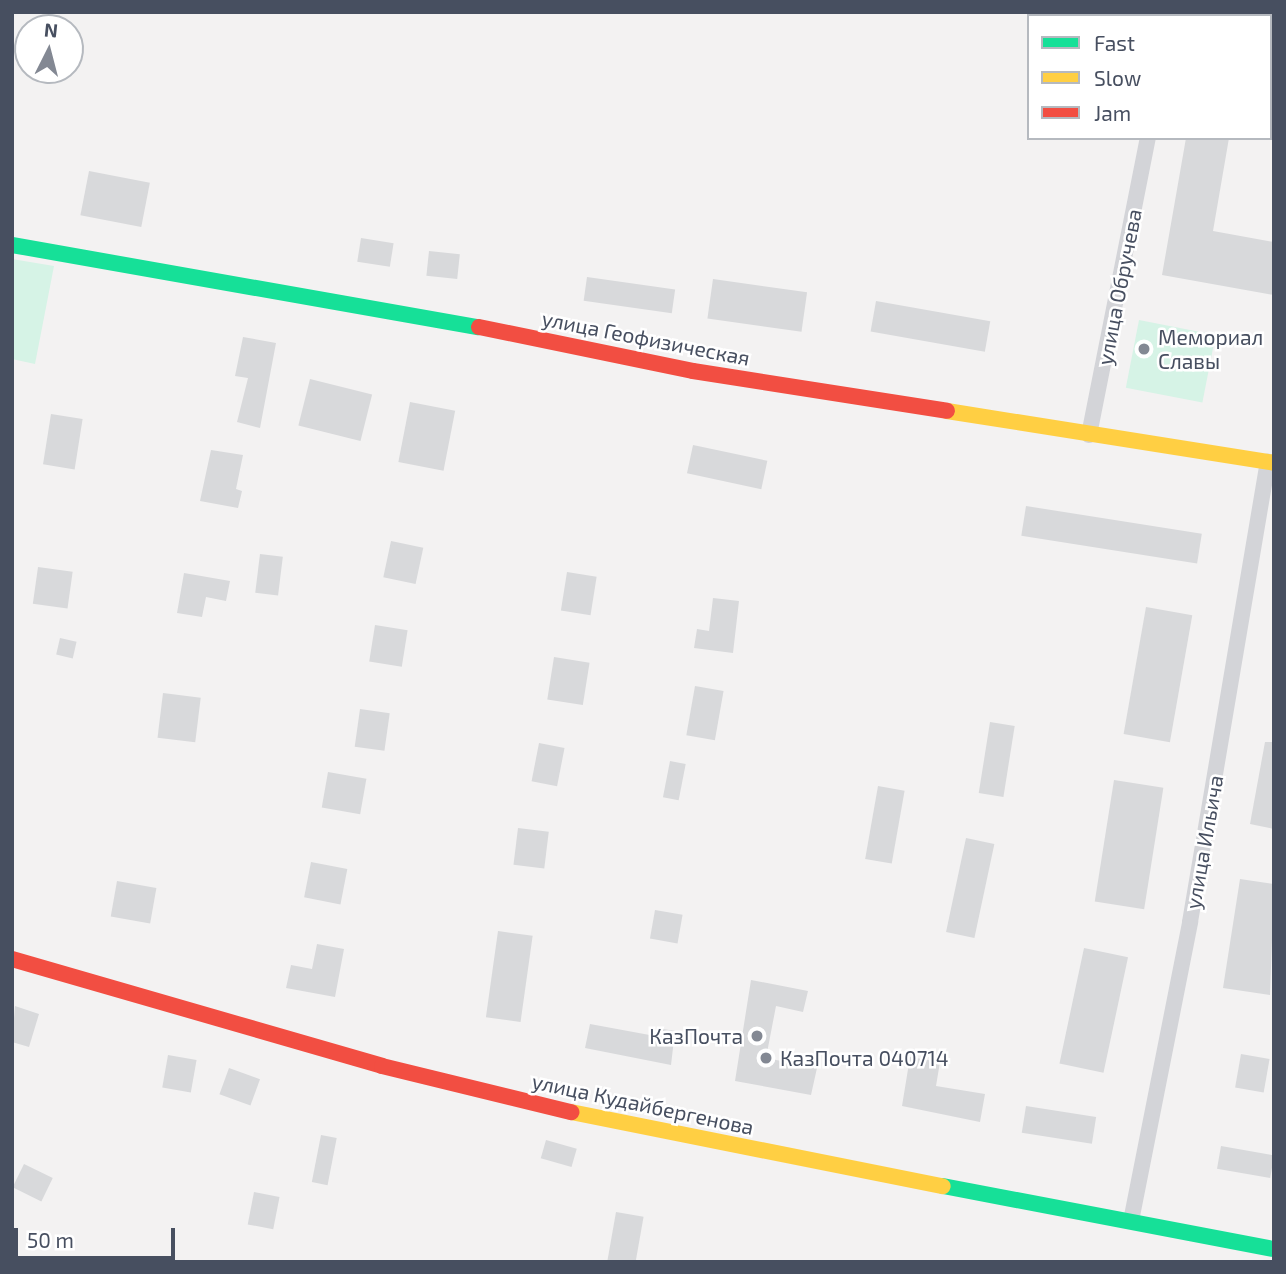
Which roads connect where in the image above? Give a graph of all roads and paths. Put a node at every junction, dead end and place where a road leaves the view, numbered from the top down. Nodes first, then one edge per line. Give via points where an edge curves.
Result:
1 (1149, 140) edge
2 (12, 245) edge
3 (1089, 435) junction
4 (1271, 463) edge
5 (12, 959) edge
6 (1131, 1221) junction
7 (1274, 1249) edge

1 - 3 street, улица Обручева
2 - 3 street, улица Геофизическая via 522,335 693,370
3 - 4 street, улица Геофизическая
4 - 6 street, улица Ильича
5 - 6 street, улица Кудайбергенова via 382,1066 554,1108
6 - 7 street, улица Кудайбергенова

